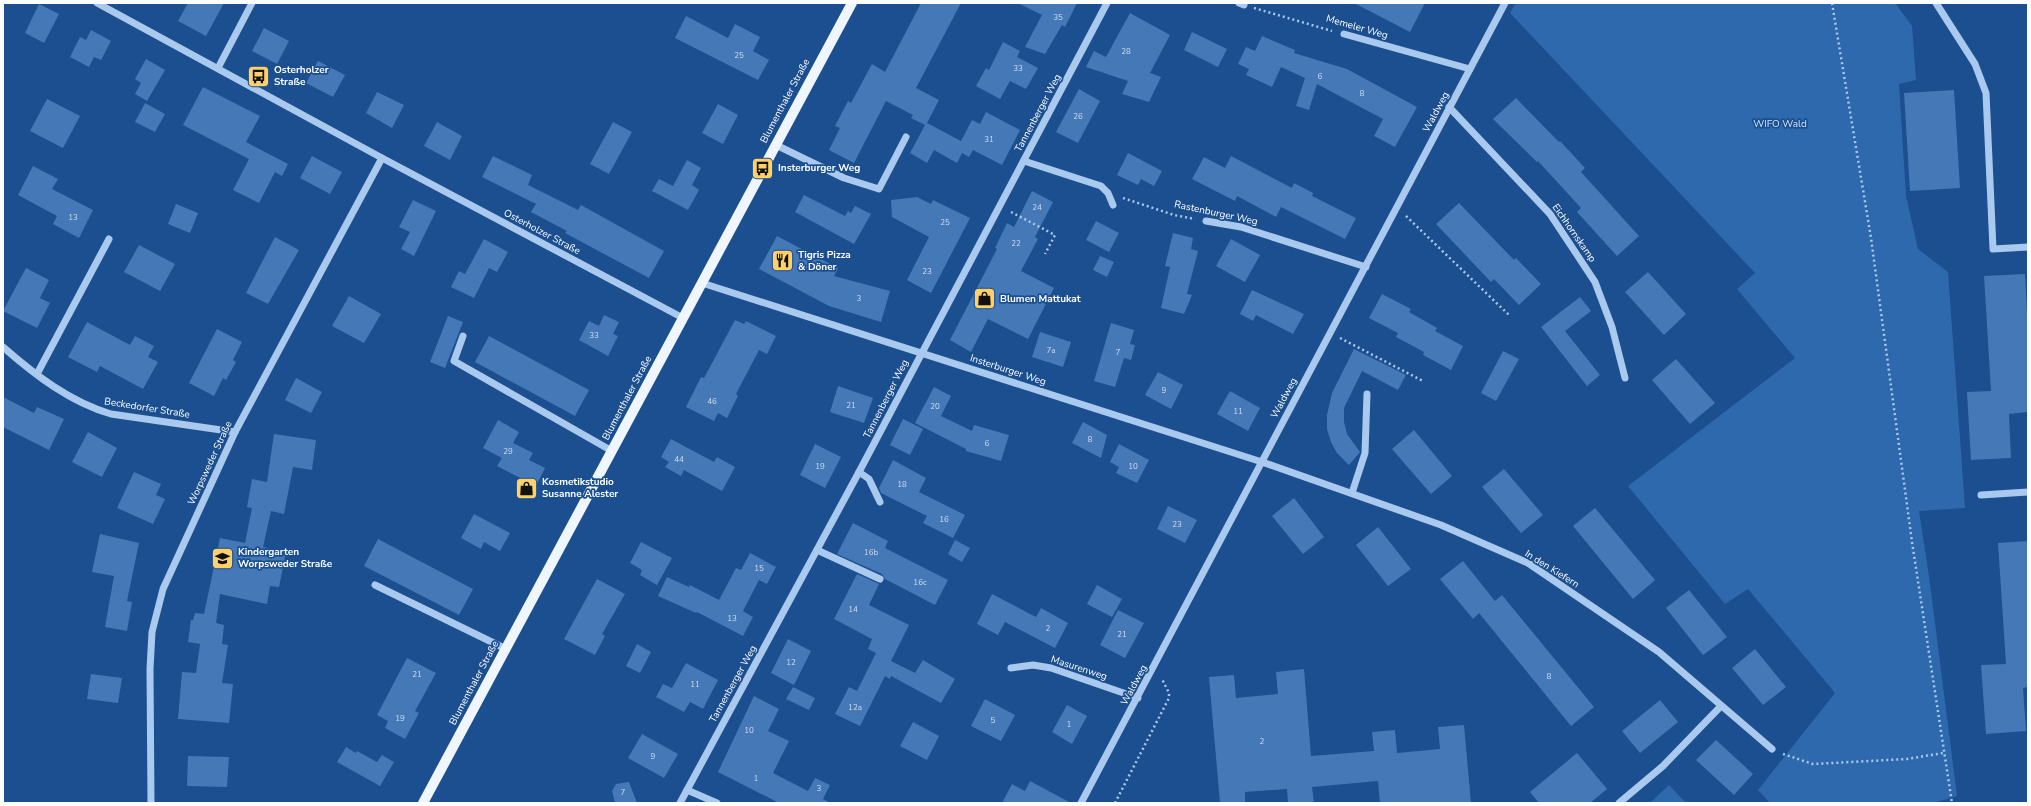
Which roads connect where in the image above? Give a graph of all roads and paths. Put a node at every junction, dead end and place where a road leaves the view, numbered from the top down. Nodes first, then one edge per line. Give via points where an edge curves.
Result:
1 (97, 3) edge
2 (252, 3) edge
3 (852, 3) edge
4 (1108, 3) edge
5 (1505, 3) edge
6 (1832, 3) edge
7 (1936, 3) edge
8 (1242, 4) edge
9 (1344, 34) joint
10 (218, 68) junction
11 (1470, 69) junction
12 (1449, 107) junction
13 (906, 137) dead end
14 (776, 145) junction
15 (382, 158) junction
16 (1024, 161) junction
17 (1108, 193) junction
18 (1113, 205) dead end
19 (1000, 206) junction
20 (1397, 207) junction
21 (1206, 221) joint
22 (109, 239) dead end
23 (2028, 247) edge
24 (1045, 254) dead end
25 (1366, 267) junction
26 (702, 283) junction
27 (1509, 315) dead end
28 (684, 318) junction
29 (1330, 332) junction
30 (463, 336) dead end
31 (3, 347) edge
32 (921, 352) junction
33 (37, 374) junction
34 (1624, 378) dead end
35 (1423, 381) dead end
36 (1367, 394) dead end
37 (235, 432) junction
38 (612, 451) junction
39 (1262, 462) junction
40 (859, 472) junction
41 (2028, 492) edge
42 (1352, 493) junction
43 (1981, 495) dead end
44 (880, 502) dead end
45 (817, 550) junction
46 (880, 579) dead end
47 (375, 585) dead end
48 (506, 649) junction
49 (1012, 668) dead end
50 (1163, 674) dead end
51 (1138, 698) junction
52 (1721, 706) junction
53 (1772, 749) joint
54 (1943, 753) junction
55 (687, 790) junction
56 (151, 803) edge
57 (424, 803) edge
58 (680, 803) edge
59 (717, 803) edge
60 (1081, 803) edge
61 (1115, 803) edge
62 (1619, 803) edge
63 (1952, 803) edge

1 - 10 street, Osterholzer Straße
2 - 10 street
3 - 14 main road, Blumenthaler Straße
4 - 16 street, Tannenberger Weg
5 - 11 street, Waldweg
6 - 54 path via 1871,238 1910,534
7 - 23 street via 1975,64 1986,93 1993,249
8 - 9 path, Memeler Weg
9 - 11 street, Memeler Weg
10 - 15 street, Osterholzer Straße
11 - 12 street, Waldweg
12 - 20 street, Waldweg
12 - 34 street, Eichhornskamp via 1550,214 1595,282 1612,327
13 - 14 street via 879,189 844,178
14 - 26 main road, Blumenthaler Straße
15 - 28 street, Osterholzer Straße
15 - 37 street, Worpsweder Straße
16 - 17 street via 1101,186
16 - 19 street, Tannenberger Weg
17 - 18 street
17 - 21 path, Rastenburger Weg via 1174,215
19 - 24 path via 1055,235
19 - 32 street, Tannenberger Weg
20 - 25 street, Waldweg
20 - 27 path
21 - 25 street, Rastenburger Weg via 1241,227
22 - 33 street
25 - 29 street, Waldweg
26 - 28 main road, Blumenthaler Straße
26 - 32 street, Insterburger Weg
28 - 38 main road, Blumenthaler Straße
29 - 35 path
29 - 39 street, Waldweg
30 - 38 street via 454,361
31 - 33 street, Beckedorfer Straße
32 - 39 street, Insterburger Weg
32 - 40 street, Tannenberger Weg
33 - 37 street, Beckedorfer Straße via 69,397 111,414
36 - 42 street via 1365,453
37 - 56 street, Worpsweder Straße via 164,589 152,632
38 - 48 main road, Blumenthaler Straße
39 - 42 street, In den Kiefern
39 - 51 street, Waldweg
40 - 44 street via 869,479
40 - 45 street, Tannenberger Weg
41 - 43 street
42 - 52 street, In den Kiefern via 1441,525 1528,563 1659,652
45 - 46 street
45 - 55 street, Tannenberger Weg
47 - 48 street
48 - 57 main road, Blumenthaler Straße
49 - 51 street, Masurenweg via 1033,665 1051,668
50 - 61 path via 1162,681 1169,698
51 - 60 street, Waldweg
52 - 53 street, In den Kiefern
52 - 62 street via 1663,766
53 - 54 path via 1812,764 1908,759
54 - 63 path
55 - 58 street, Tannenberger Weg
55 - 59 street

